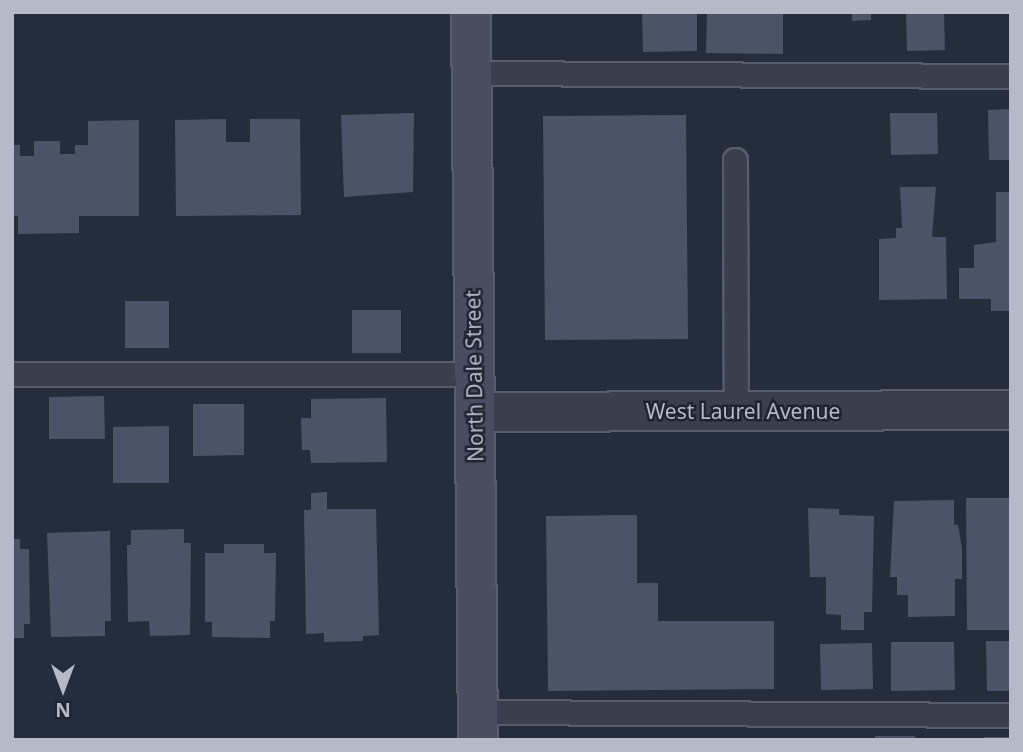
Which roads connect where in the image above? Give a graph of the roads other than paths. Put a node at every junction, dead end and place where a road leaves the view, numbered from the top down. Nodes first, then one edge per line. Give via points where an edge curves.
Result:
1 (471, 12) edge
2 (471, 73) junction
3 (1011, 76) edge
4 (735, 160) dead end
5 (12, 374) edge
6 (474, 374) junction
7 (1011, 410) edge
8 (736, 411) junction
9 (475, 412) junction
10 (1011, 715) edge
11 (478, 726) edge

1 - 2 main road, North Dale Street
2 - 3 lane
2 - 6 main road, North Dale Street
4 - 8 lane
5 - 6 lane
6 - 9 main road, North Dale Street
7 - 8 street, West Laurel Avenue
8 - 9 street, West Laurel Avenue
9 - 11 main road, North Dale Street
10 - 11 lane

